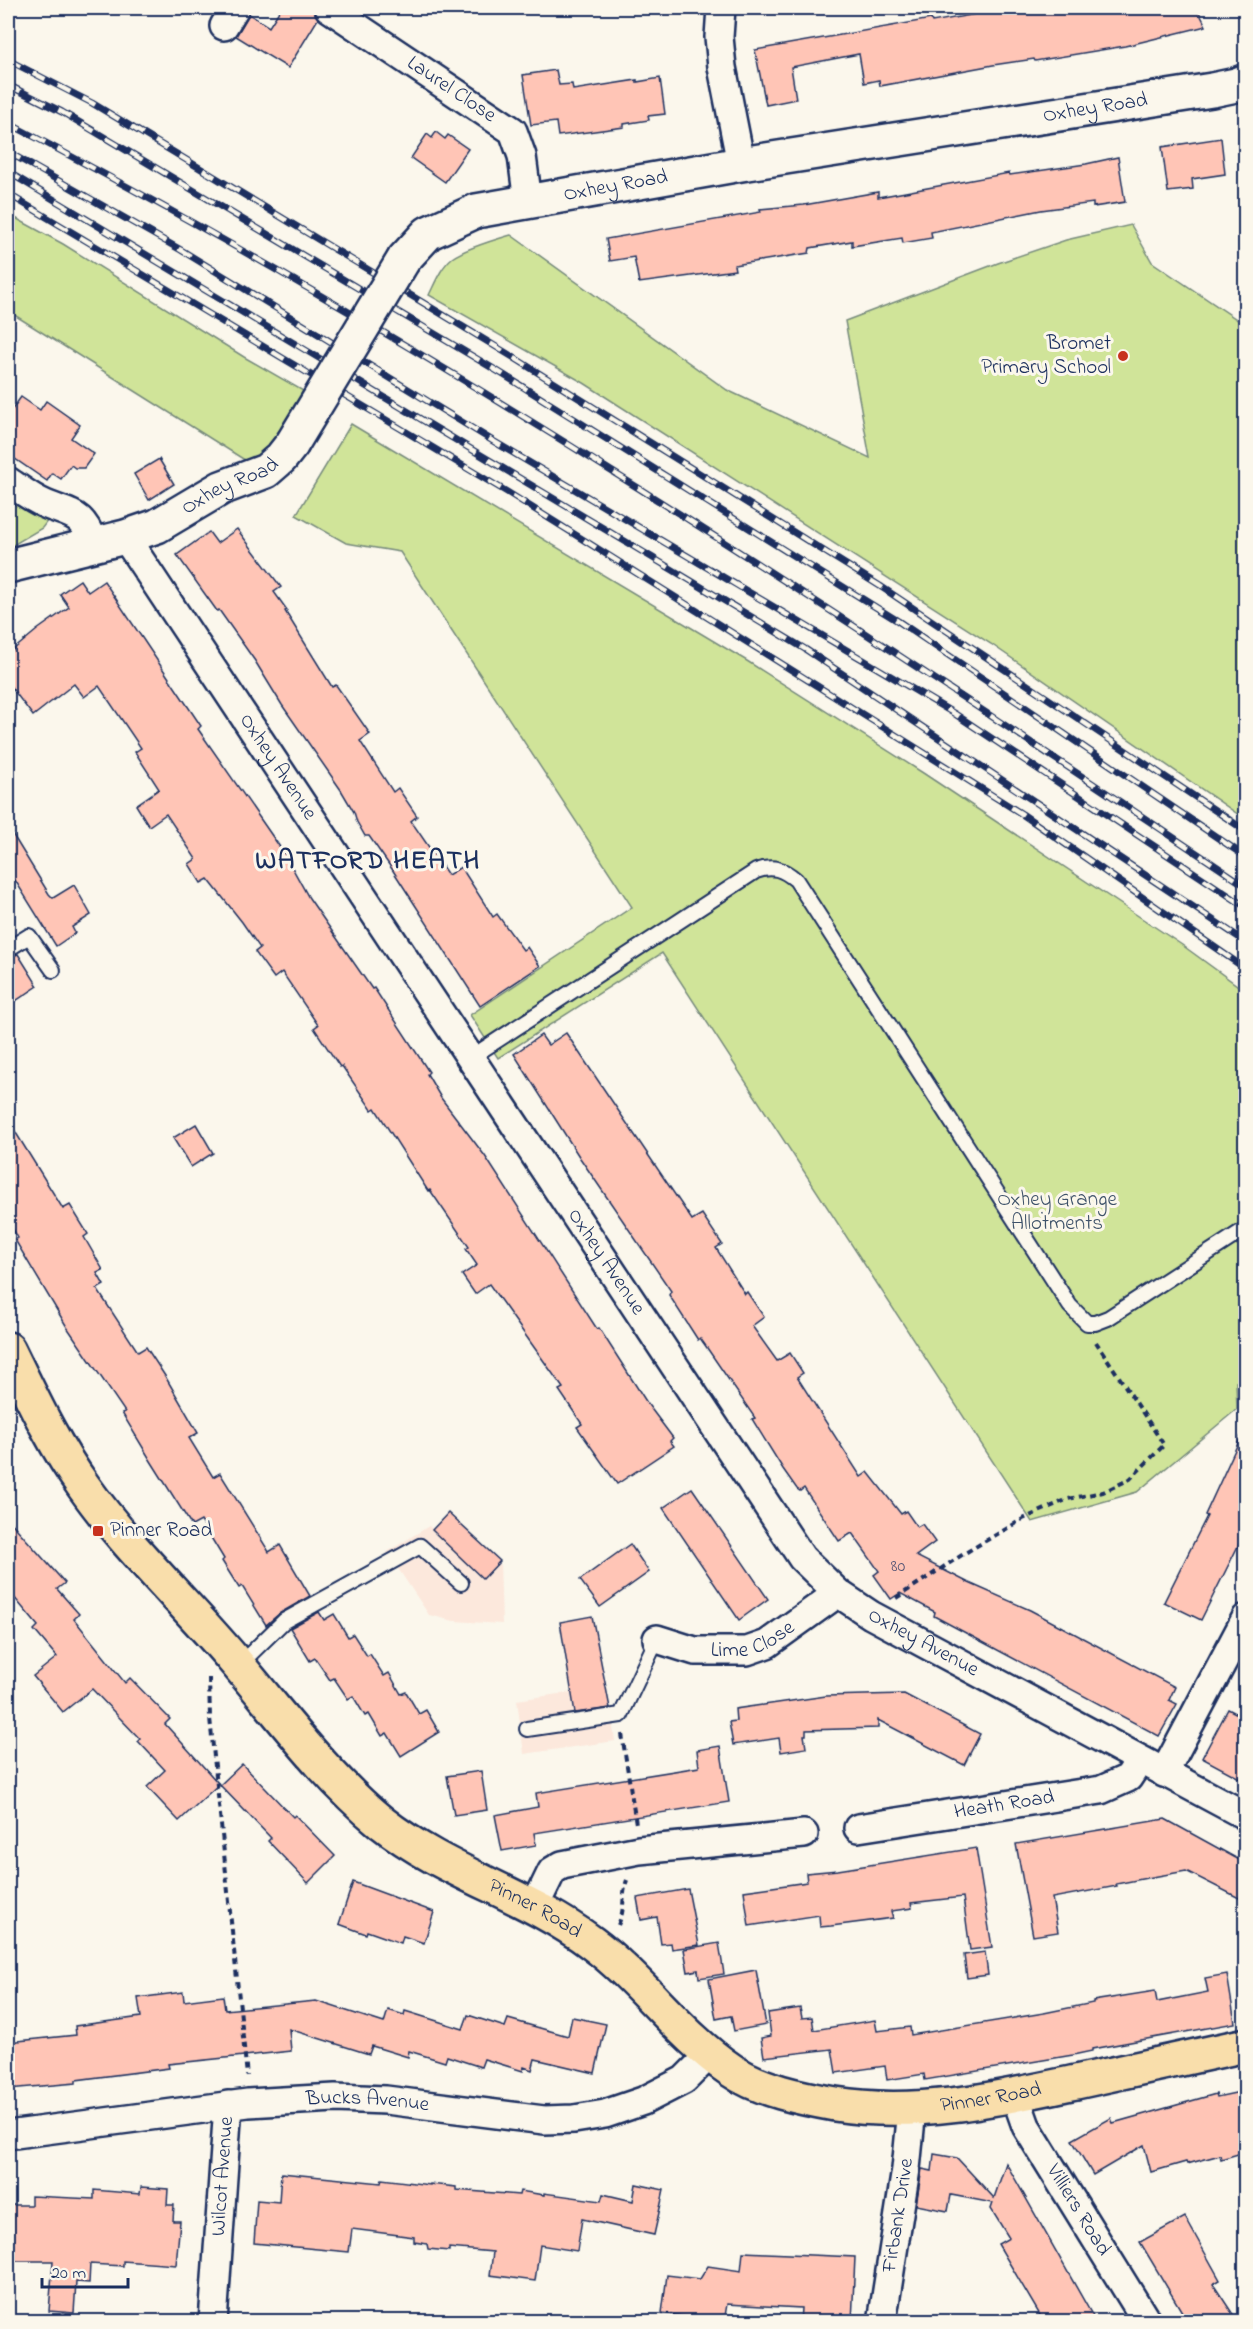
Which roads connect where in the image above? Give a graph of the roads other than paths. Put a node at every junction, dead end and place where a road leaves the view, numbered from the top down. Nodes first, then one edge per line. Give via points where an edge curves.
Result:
1 (329, 8) edge
2 (721, 8) edge
3 (1240, 87) edge
4 (741, 164) junction
5 (528, 202) junction
6 (8, 481) edge
7 (125, 537) junction
8 (94, 544) junction
9 (8, 566) edge
10 (8, 949) edge
11 (53, 970) dead end
12 (470, 1058) junction
13 (1245, 1234) edge
14 (8, 1349) edge
15 (461, 1582) dead end
16 (838, 1593) junction
17 (1245, 1618) edge
18 (657, 1639) joint
19 (232, 1658) junction
20 (527, 1729) dead end
21 (1140, 1760) junction
22 (1164, 1773) junction
23 (1245, 1816) edge
24 (858, 1828) dead end
25 (804, 1834) dead end
26 (535, 1906) junction
27 (1245, 2045) edge
28 (710, 2055) junction
29 (1016, 2095) junction
30 (238, 2104) junction
31 (912, 2109) junction
32 (8, 2135) edge
33 (213, 2322) edge
34 (882, 2322) edge
35 (1147, 2322) edge

1 - 5 street, Laurel Close via 513,131 522,156
2 - 4 street via 722,67
3 - 4 street, Oxhey Road
4 - 5 street, Oxhey Road
5 - 7 street, Oxhey Road, bridge via 476,211 428,233 404,259 281,458 266,471 221,488 157,526
6 - 8 street via 47,505 70,512 87,527
7 - 8 street
7 - 12 street, Oxhey Avenue
8 - 9 street
10 - 11 lane via 30,936
12 - 13 lane via 756,871 776,868 796,880 1070,1306 1087,1323 1108,1318 1239,1233
12 - 16 street, Oxhey Avenue via 802,1558
14 - 19 main road, Pinner Road via 52,1437 82,1484 115,1528
15 - 19 lane via 420,1546 284,1622
16 - 18 street, Lime Close via 767,1644 747,1651 695,1651
16 - 21 street, Oxhey Avenue via 871,1615
17 - 22 street
18 - 20 lane via 621,1715
19 - 26 main road, Pinner Road via 334,1778 382,1822 417,1847
21 - 22 street, Oxhey Avenue
21 - 24 street, Heath Road via 1128,1778 1101,1790
22 - 23 street, Oxhey Avenue
25 - 26 street via 639,1850 562,1865 552,1871
26 - 28 main road, Pinner Road via 605,1952
27 - 29 main road, Pinner Road
28 - 30 street, Bucks Avenue via 684,2080 643,2101 574,2119 544,2120 386,2100 335,2098
28 - 31 main road, Pinner Road via 734,2073 794,2095 868,2109
29 - 31 main road, Pinner Road
29 - 35 street, Villiers Road via 1026,2126
30 - 32 street, Bucks Avenue
30 - 33 street, Wilcot Avenue
31 - 34 street, Firbank Drive

